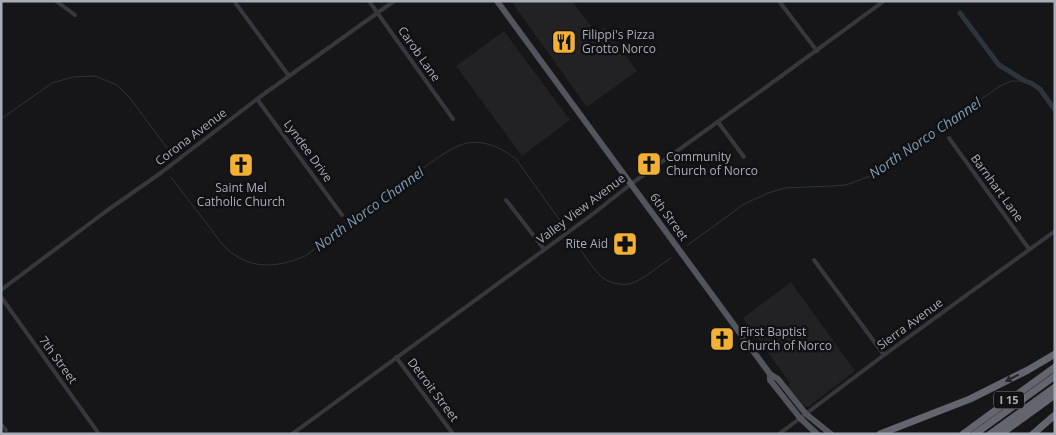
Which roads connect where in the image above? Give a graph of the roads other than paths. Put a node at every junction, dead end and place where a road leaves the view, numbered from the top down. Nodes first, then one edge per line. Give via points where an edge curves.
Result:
1 (56, 1) edge
2 (234, 1) edge
3 (369, 1) edge
4 (394, 1) edge
5 (498, 1) edge
6 (779, 1) edge
7 (884, 1) edge
8 (378, 13) junction
9 (75, 15) dead end
10 (817, 50) junction
11 (289, 76) junction
12 (257, 99) junction
13 (453, 119) dead end
14 (718, 122) junction
15 (949, 138) dead end
16 (744, 157) dead end
17 (631, 184) junction
18 (506, 200) dead end
19 (342, 215) dead end
20 (1055, 231) edge
21 (544, 249) junction
22 (1030, 249) junction
23 (814, 260) dead end
24 (1, 290) edge
25 (1, 297) edge
26 (1055, 354) edge
27 (884, 356) junction
28 (396, 357) junction
29 (1055, 367) edge
30 (1055, 376) edge
31 (1055, 388) edge
32 (1055, 395) edge
33 (1055, 415) edge
34 (803, 416) junction
35 (1, 424) edge
36 (6, 430) dead end
37 (96, 433) edge
38 (292, 434) edge
39 (454, 434) edge
40 (779, 434) edge
41 (817, 434) edge
42 (831, 434) edge
43 (880, 434) edge
44 (963, 434) edge
45 (974, 434) edge
46 (990, 434) edge
47 (1000, 434) edge
48 (1033, 434) edge

1 - 9 street
2 - 11 street
3 - 8 street, Carob Lane
4 - 8 street, Corona Avenue
5 - 17 main road, 6th Street
6 - 10 street
7 - 10 street, Valley View Avenue
8 - 11 street, Corona Avenue
8 - 13 street, Carob Lane
10 - 14 street, Valley View Avenue
11 - 12 street, Corona Avenue
12 - 19 street, Lyndee Drive
12 - 24 street, Corona Avenue
14 - 16 street
14 - 17 street, Valley View Avenue
15 - 22 street, Barnhart Lane
17 - 21 street, Valley View Avenue
17 - 34 main road, 6th Street via 770,374 770,380
18 - 21 street
20 - 22 street, Sierra Avenue
21 - 28 street, Valley View Avenue
22 - 27 street, Sierra Avenue
23 - 27 street
25 - 37 street, 7th Street
26 -> 43 highway via 970,399
27 - 34 street, Sierra Avenue
28 - 38 street, Valley View Avenue
28 - 39 street, Detroit Street
29 - 44 highway, I 15
30 - 45 highway
31 - 46 highway
32 - 47 highway, I 15
33 - 48 highway
34 - 40 street, Sierra Avenue
34 - 41 main road, 6th Street
34 - 42 main road, 6th Street
35 - 36 street

